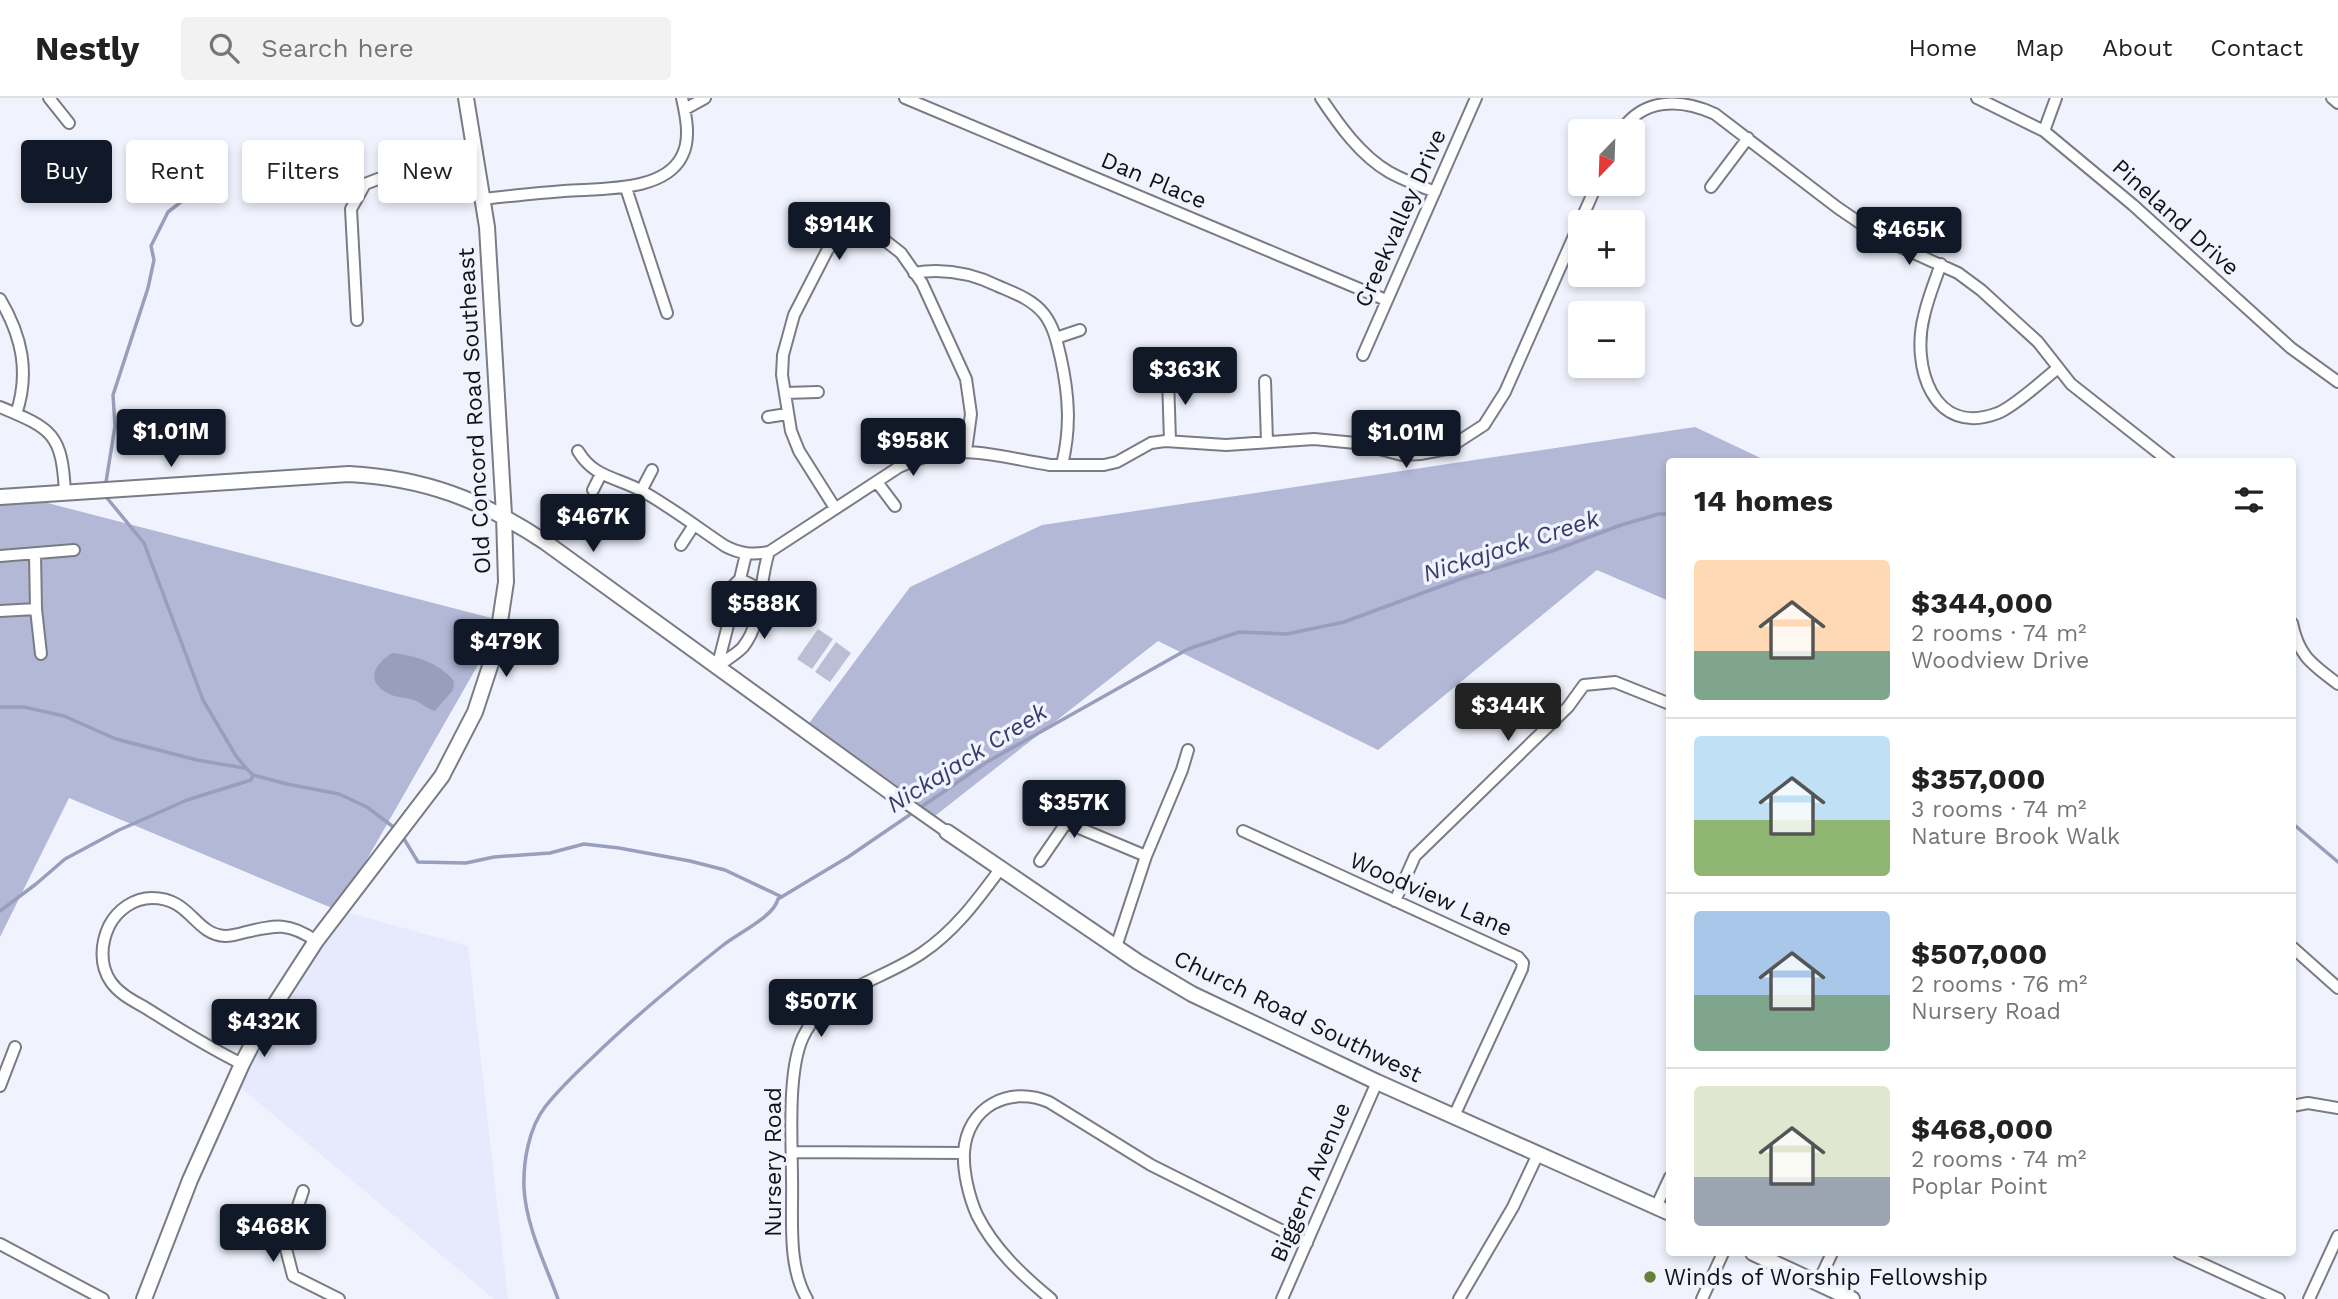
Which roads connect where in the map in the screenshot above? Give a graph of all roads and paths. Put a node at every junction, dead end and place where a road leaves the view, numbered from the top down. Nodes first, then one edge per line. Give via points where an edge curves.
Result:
1 (48, 98) edge
2 (466, 98) edge
3 (705, 98) edge
4 (905, 98) edge
5 (1321, 98) edge
6 (1476, 98) edge
7 (1977, 98) edge
8 (2056, 98) edge
9 (2332, 98) edge
10 (930, 103) edge
11 (2338, 103) edge
12 (684, 104) edge
13 (1632, 119) edge
14 (68, 123) dead end
15 (2044, 131) junction
16 (1748, 138) junction
17 (478, 166) junction
18 (1711, 187) dead end
19 (625, 188) junction
20 (1435, 192) junction
21 (1592, 196) edge
22 (483, 199) junction
23 (1941, 264) junction
24 (914, 273) junction
25 (0, 299) edge
26 (1386, 300) junction
27 (667, 313) dead end
28 (358, 320) dead end
29 (1080, 331) dead end
30 (1056, 338) junction
31 (1363, 355) dead end
32 (1173, 368) dead end
33 (2058, 368) junction
34 (1265, 381) dead end
35 (2338, 382) edge
36 (818, 392) dead end
37 (785, 393) junction
38 (0, 407) edge
39 (16, 414) junction
40 (787, 414) junction
41 (768, 417) dead end
42 (1170, 441) junction
43 (1267, 441) junction
44 (578, 451) dead end
45 (966, 451) junction
46 (2165, 458) edge
47 (1062, 466) junction
48 (652, 470) dead end
49 (601, 474) junction
50 (877, 482) junction
51 (593, 490) dead end
52 (641, 491) junction
53 (65, 493) junction
54 (0, 497) edge
55 (895, 506) dead end
56 (835, 508) junction
57 (503, 515) junction
58 (694, 526) junction
59 (681, 545) dead end
60 (74, 550) dead end
61 (769, 552) junction
62 (35, 554) junction
63 (746, 554) junction
64 (0, 556) edge
65 (740, 579) junction
66 (762, 590) junction
67 (36, 609) junction
68 (0, 611) edge
69 (2296, 641) edge
70 (41, 654) dead end
71 (717, 668) junction
72 (2338, 684) edge
73 (1666, 702) edge
74 (1188, 750) dead end
75 (893, 794) joint
76 (1082, 800) dead end
77 (1067, 822) junction
78 (1243, 831) dead end
79 (947, 832) joint
80 (1146, 856) junction
81 (1040, 861) dead end
82 (1001, 868) junction
83 (1395, 901) junction
84 (316, 941) junction
85 (1116, 947) junction
86 (2296, 951) edge
87 (2338, 988) edge
88 (15, 1047) dead end
89 (242, 1064) junction
90 (1377, 1082) junction
91 (0, 1086) edge
92 (2296, 1105) edge
93 (2338, 1108) edge
94 (1454, 1116) junction
95 (792, 1152) junction
96 (964, 1153) junction
97 (1538, 1154) junction
98 (1666, 1186) edge
99 (303, 1191) dead end
100 (1656, 1207) junction
101 (1666, 1211) edge
102 (2338, 1236) edge
103 (1307, 1243) junction
104 (0, 1244) edge
105 (1722, 1256) edge
106 (1760, 1256) edge
107 (1831, 1256) edge
108 (2186, 1256) edge
109 (1818, 1283) junction
110 (103, 1299) edge
111 (144, 1299) edge
112 (339, 1299) edge
113 (807, 1299) edge
114 (1051, 1299) edge
115 (1282, 1299) edge
116 (1459, 1299) edge
117 (1702, 1299) edge
118 (1852, 1299) edge
119 (2279, 1299) edge
120 (2309, 1299) edge

1 - 14 street
2 - 17 street, Old Concord Road Southeast
3 - 12 street
4 - 10 street, Dan Place
5 - 20 street via 1367,156 1388,172
6 - 20 street, Creekvalley Drive
7 - 15 street, Pineland Drive
8 - 15 street
9 - 11 street
10 - 26 street, Dan Place
12 - 19 street via 687,136 682,157 666,173
13 - 16 street via 1647,105 1677,100 1715,114
15 - 35 street, Pineland Drive via 2291,348
16 - 18 street
16 - 23 street via 1885,240
17 - 22 street, Old Concord Road Southeast
17 - 28 street via 378,178 365,184 351,209
19 - 22 street
19 - 27 street
20 - 26 street, Creekvalley Drive
21 - 43 street via 1505,392 1484,425 1447,449 1420,454 1402,455 1356,443 1314,439
22 - 57 street, Old Concord Road Southeast
23 - 33 street via 1982,290 2038,342
23 - 33 street via 1923,317 1922,367 1936,401 1948,412 1975,419 2000,412
24 - 30 street via 964,274 1025,298 1044,314
24 - 37 street via 901,253 883,239 860,233 834,242 787,334 782,375
24 - 45 street via 966,379 971,414
25 - 39 street via 22,350 22,392
26 - 31 street, Creekvalley Drive
29 - 30 street
30 - 47 street via 1069,409
32 - 42 street via 1168,378
33 - 46 street via 2071,384
34 - 43 street
36 - 37 street
37 - 40 street
38 - 39 street
39 - 53 street via 44,427 58,444
40 - 41 street
40 - 56 street via 799,451
42 - 43 street via 1226,445
42 - 47 street via 1152,443 1117,462
44 - 49 street via 585,463
45 - 47 street
45 - 50 street via 915,459
48 - 52 street
49 - 51 street
49 - 52 street
50 - 55 street
50 - 56 street
52 - 58 street
53 - 54 street, Church Road Southwest
53 - 57 street, Church Road Southwest via 367,475 422,484
56 - 61 street
57 - 71 street, Church Road Southwest
57 - 84 street, Old Concord Road Southeast via 506,582 500,631 475,712 442,776
58 - 59 street
58 - 63 street
60 - 62 street
61 - 63 street
61 - 66 street
62 - 64 street
62 - 67 street
63 - 65 street
65 - 66 street
65 - 71 street via 729,590 725,604 728,625
66 - 71 street via 754,627 742,649
67 - 68 street
67 - 70 street
69 - 72 street via 2309,662
71 - 75 street, Church Road Southwest
73 - 83 street via 1615,682 1584,685 1568,707 1415,856
74 - 80 street
75 - 79 street, Church Road Southwest
76 - 77 street
77 - 80 street
77 - 81 street
78 - 83 street, Woodview Lane
79 - 82 street, Church Road Southwest
80 - 85 street
82 - 85 street, Church Road Southwest
82 - 95 street, Nursery Road via 942,939 839,996 803,1037 792,1109
83 - 94 street, Woodview Lane via 1523,963
84 - 89 street, Old Concord Road Southeast
84 - 89 street via 280,925 225,936 211,933 180,905 150,898 135,901 112,921 103,942 104,965 119,991
85 - 90 street, Church Road Southwest via 1203,1000
86 - 87 street
88 - 91 street
89 - 111 street, Old Concord Road Southeast
90 - 94 street, Church Road Southwest
90 - 103 street, Biggern Avenue
92 - 93 street
94 - 97 street, Church Road Southwest
95 - 96 street
95 - 113 street, Nursery Road via 794,1262
96 - 103 street via 974,1123 987,1107 1016,1094 1038,1097 1151,1165
96 - 114 street via 970,1194 986,1231 1009,1261
97 - 100 street, Church Road Southwest
97 - 116 street
98 - 100 street
99 - 112 street via 285,1245 293,1276
100 - 101 street, Church Road Southwest
102 - 120 street
103 - 115 street, Biggern Avenue
104 - 110 street
105 - 117 street
106 - 109 street
107 - 109 street
108 - 119 street
109 - 118 street

